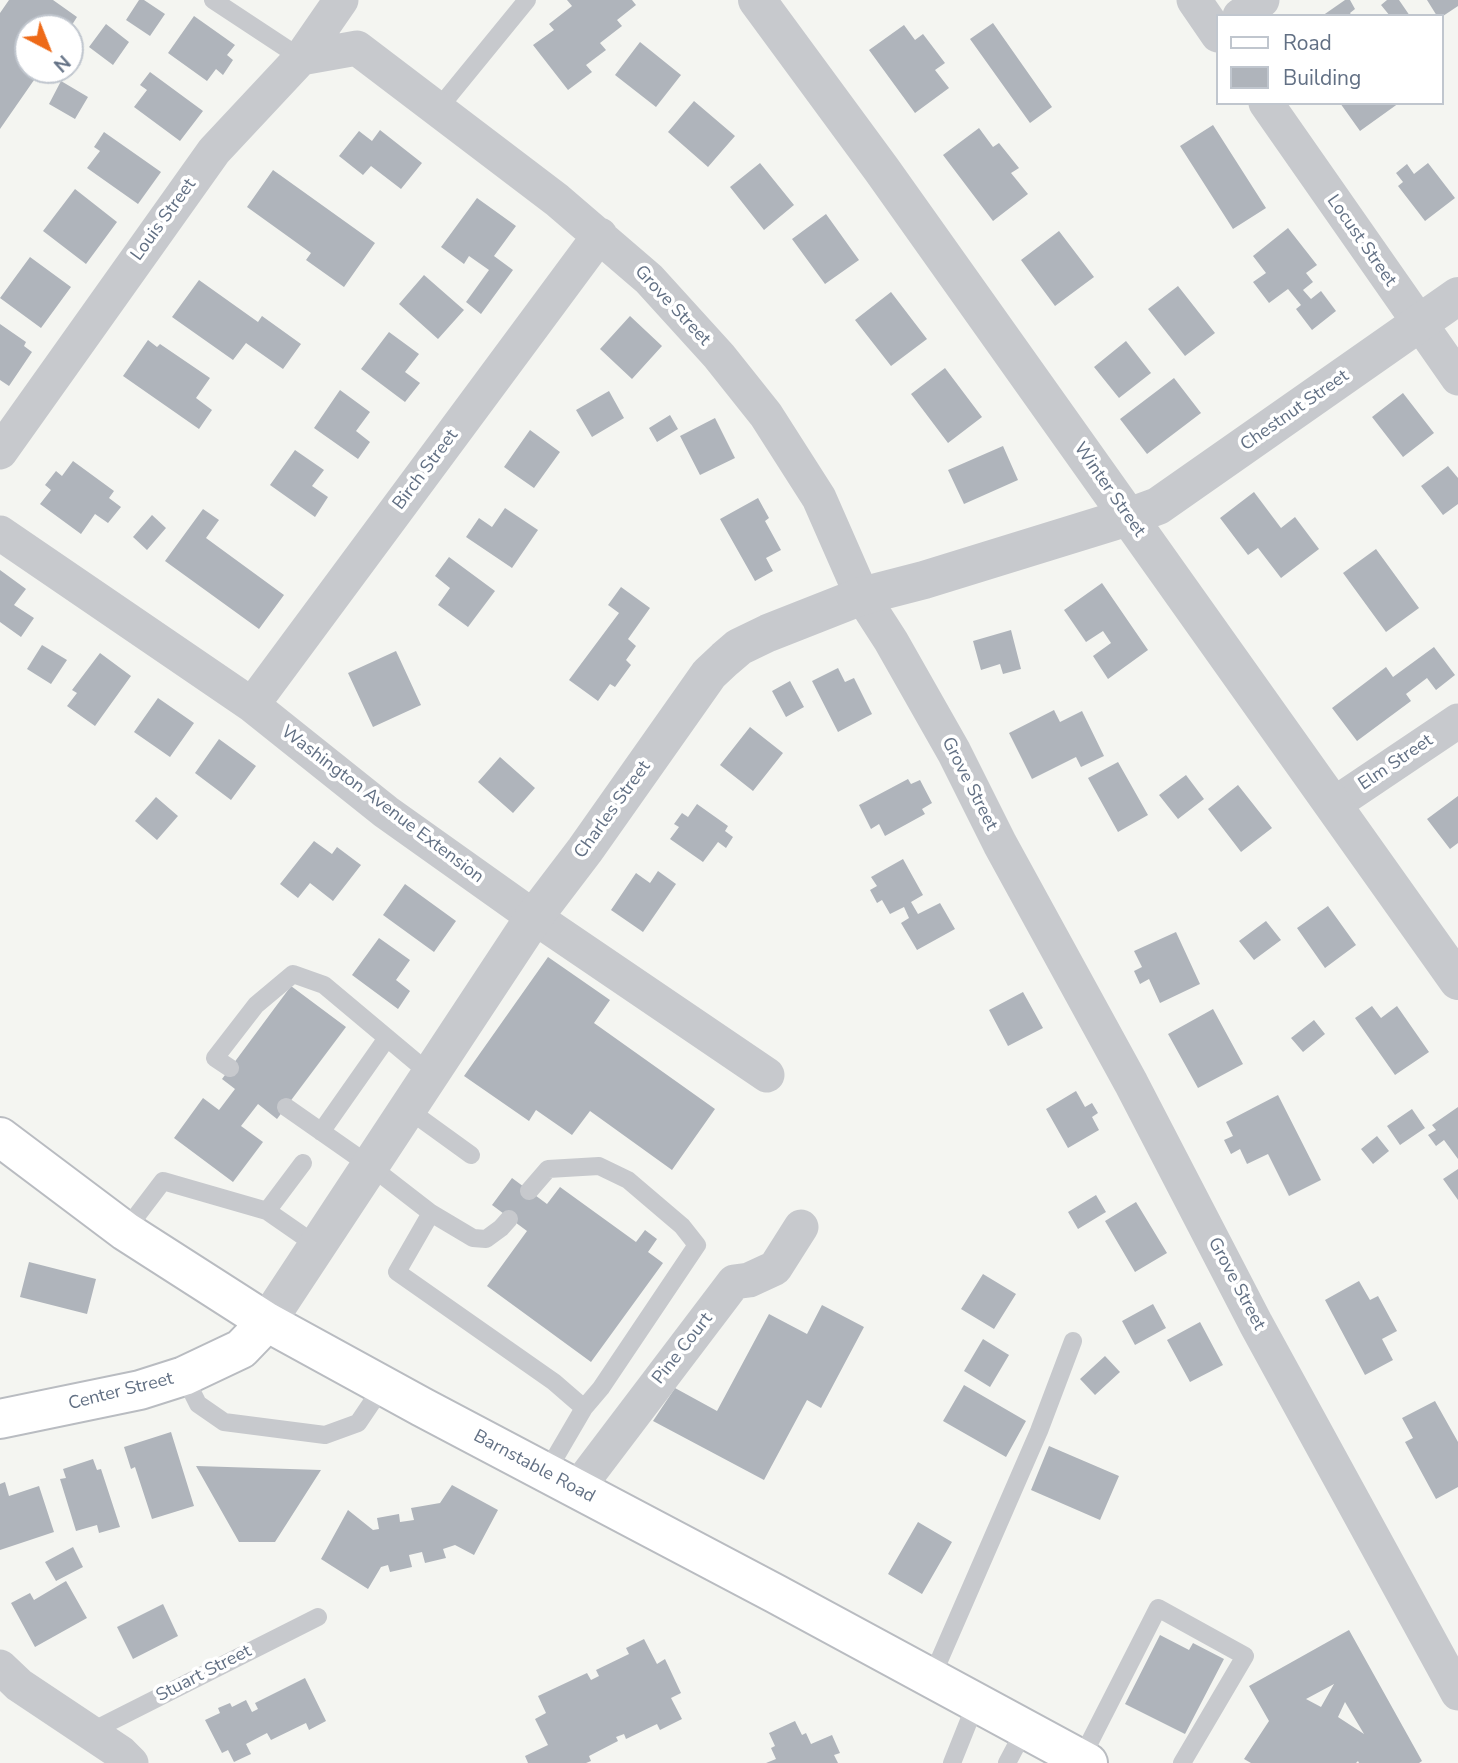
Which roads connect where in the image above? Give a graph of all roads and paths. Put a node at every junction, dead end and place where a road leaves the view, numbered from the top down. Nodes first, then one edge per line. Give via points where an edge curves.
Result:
1 (213, 0) edge
2 (341, 0) edge
3 (527, 0) edge
4 (757, 0) edge
5 (1194, 0) edge
6 (1262, 0) edge
7 (1243, 14) edge
8 (1216, 22) edge
9 (300, 58) junction
10 (1267, 105) edge
11 (438, 109) junction
12 (600, 235) junction
13 (1458, 296) edge
14 (1419, 323) junction
15 (1458, 378) edge
16 (0, 452) edge
17 (1128, 517) junction
18 (0, 533) edge
19 (862, 596) junction
20 (252, 705) junction
21 (1458, 721) edge
22 (1333, 805) junction
23 (534, 917) junction
24 (1458, 981) edge
25 (387, 1038) junction
26 (230, 1068) dead end
27 (429, 1073) junction
28 (766, 1074) dead end
29 (286, 1107) dead end
30 (406, 1108) junction
31 (321, 1132) junction
32 (0, 1137) edge
33 (471, 1156) dead end
34 (303, 1163) dead end
35 (369, 1165) junction
36 (529, 1191) dead end
37 (267, 1211) junction
38 (431, 1213) junction
39 (509, 1219) dead end
40 (801, 1227) dead end
41 (124, 1231) junction
42 (316, 1245) junction
43 (267, 1322) junction
44 (1073, 1341) dead end
45 (184, 1376) junction
46 (383, 1386) junction
47 (584, 1408) junction
48 (0, 1419) edge
49 (561, 1481) junction
50 (318, 1617) dead end
51 (0, 1667) edge
52 (931, 1679) junction
53 (1458, 1693) edge
54 (976, 1703) junction
55 (1025, 1729) junction
56 (90, 1732) junction
57 (1084, 1761) edge
58 (131, 1763) edge
59 (952, 1763) edge
60 (1007, 1763) edge
61 (1182, 1763) edge

1 - 9 lane
2 - 9 street, Louis Street
3 - 11 lane
4 - 17 street, Winter Street
5 - 8 street
6 - 7 street
9 - 11 street, Grove Street via 357,47
9 - 16 street, Louis Street via 214,150
10 - 14 street, Locust Street
11 - 12 street, Grove Street
12 - 19 street, Grove Street via 680,312 766,415 819,498
12 - 20 street, Birch Street
13 - 14 street, Chestnut Street
14 - 15 street, Locust Street
14 - 17 street, Chestnut Street via 1208,473 1158,506
17 - 19 street, Charles Street
17 - 22 street, Winter Street
18 - 20 street, Washington Avenue Extension
19 - 23 street, Charles Street via 768,633 739,648 709,674
19 - 53 street, Grove Street via 954,752 1256,1324
20 - 23 street, Washington Avenue Extension via 386,812
21 - 22 street, Elm Street
22 - 24 street, Winter Street
23 - 27 street, Charles Street
23 - 28 street, Washington Avenue Extension
25 - 26 lane via 324,985 293,974 256,1005 215,1058
25 - 27 lane
25 - 31 lane
27 - 30 street, Charles Street
29 - 31 lane
30 - 33 lane
30 - 35 street, Charles Street
31 - 35 lane
32 - 41 main road, Barnstable Road
34 - 37 lane
35 - 38 lane
35 - 42 street, Charles Street
36 - 47 lane via 548,1168 599,1166 628,1180 682,1226 697,1245
37 - 41 lane via 163,1181
37 - 42 lane
38 - 39 lane via 473,1238 486,1239
38 - 47 lane via 397,1272
40 - 49 street, Pine Court via 775,1268 734,1282
41 - 43 main road, Barnstable Road
42 - 43 street, Charles Street
43 - 45 main road, Center Street via 241,1349
43 - 46 main road, Barnstable Road
44 - 52 lane via 1039,1431
45 - 46 lane via 198,1404 224,1422 325,1435 358,1423
45 - 48 main road, Center Street via 140,1390
46 - 49 main road, Barnstable Road
47 - 49 lane
49 - 52 main road, Barnstable Road
50 - 56 lane, Stuart Street
51 - 56 street
52 - 54 main road, Barnstable Road
54 - 55 main road, Barnstable Road
54 - 59 lane
55 - 57 main road, Barnstable Road
55 - 60 lane
56 - 58 street
57 - 61 lane via 1158,1608 1245,1656

